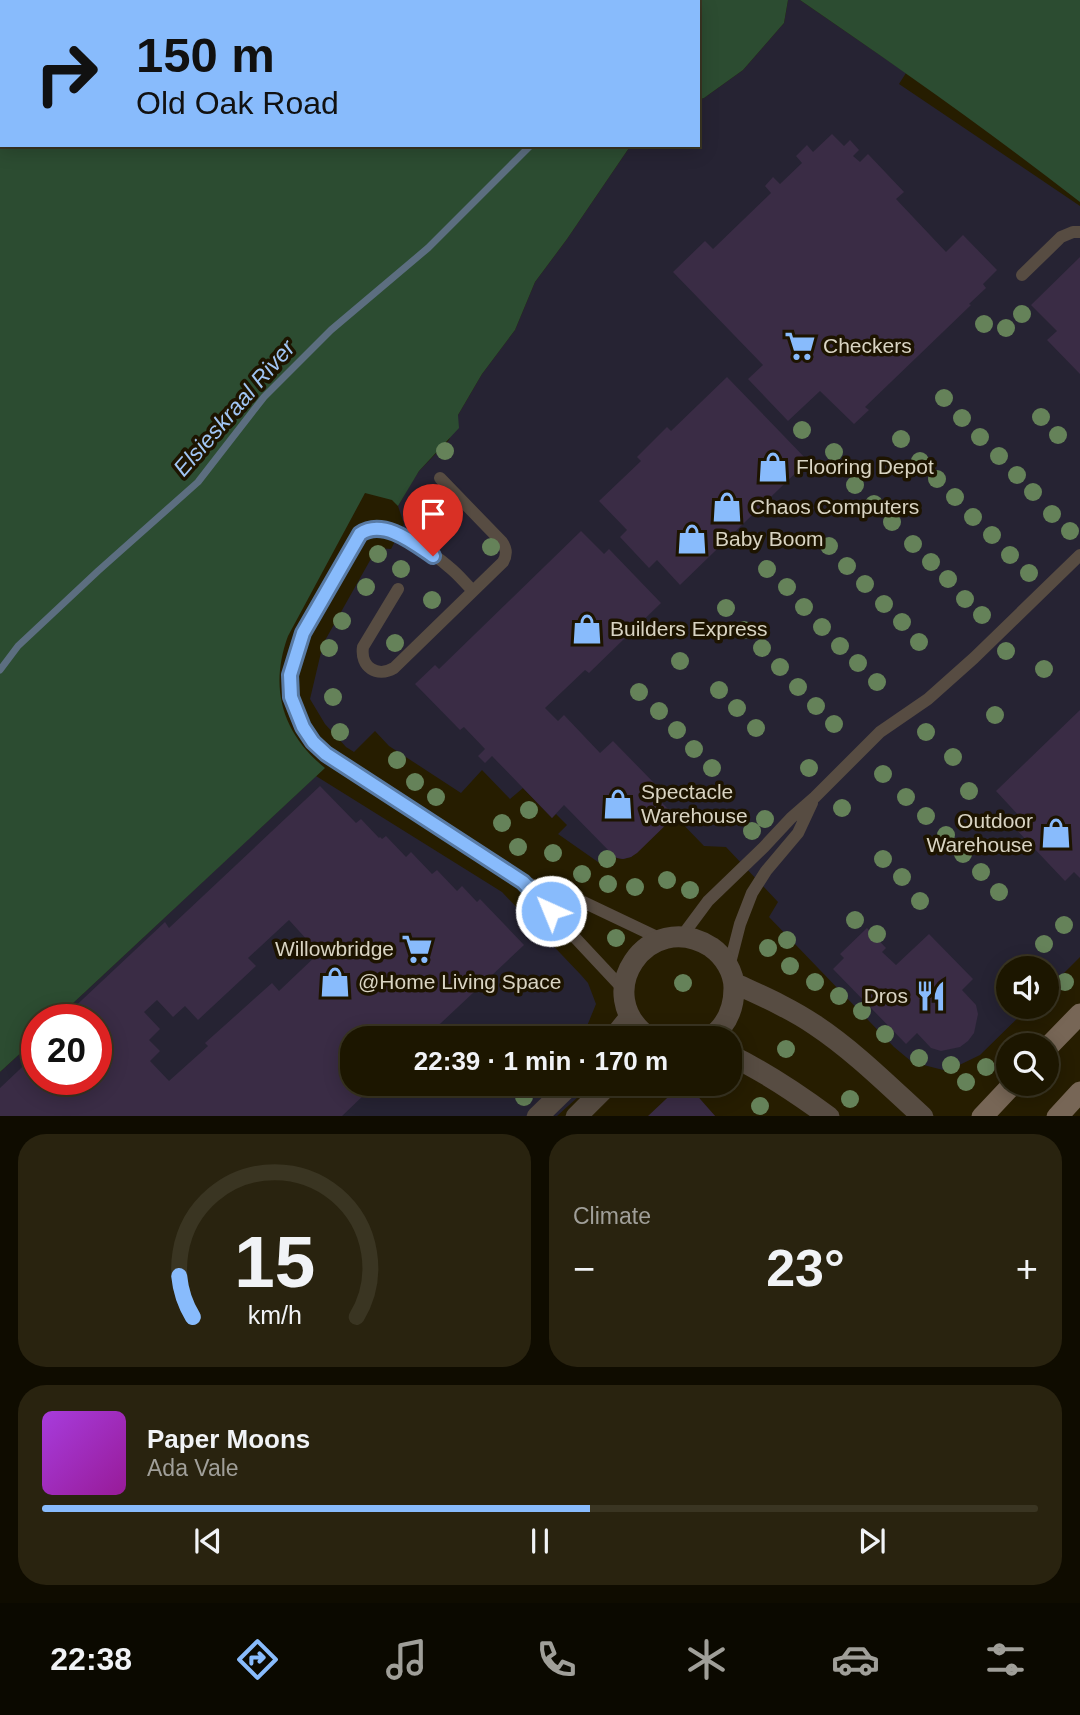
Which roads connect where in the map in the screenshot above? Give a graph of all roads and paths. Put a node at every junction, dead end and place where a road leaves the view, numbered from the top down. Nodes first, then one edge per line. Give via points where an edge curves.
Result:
1 (1080, 232) edge
2 (1022, 275) dead end
3 (440, 478) dead end
4 (1080, 555) edge
5 (398, 589) dead end
6 (473, 591) junction
7 (815, 797) junction
8 (523, 882) junction
9 (671, 938) junction
10 (731, 975) junction
11 (624, 990) junction
12 (1080, 1014) edge
13 (630, 1017) junction
14 (623, 1026) edge
15 (636, 1026) edge
16 (723, 1026) edge
17 (1059, 1036) edge
18 (742, 1061) edge
19 (1080, 1092) edge
20 (558, 1096) edge
21 (597, 1096) edge
22 (1001, 1096) edge
23 (537, 1116) edge
24 (576, 1116) edge
25 (829, 1116) edge
26 (923, 1116) edge
27 (982, 1116) edge
28 (1057, 1116) edge

1 - 2 lane via 1062,237
3 - 6 lane via 505,547 503,562
4 - 7 lane via 974,658 928,699 880,732
5 - 6 lane via 363,648 368,667 380,673 394,668
6 - 8 lane via 448,566 417,546 390,531 365,530 356,538 303,633 290,675 291,697 303,727 326,754
7 - 9 lane
7 - 10 lane via 797,833 752,892 740,924
8 - 9 lane
8 - 11 lane
9 - 10 street via 701,941 717,951
9 - 11 street via 646,947 634,959
10 - 16 street via 734,1000
10 - 26 street via 817,1026
11 - 13 street
12 - 17 main road
13 - 14 street
13 - 15 street
18 - 25 street
19 - 28 main road
20 - 23 street
21 - 24 street
22 - 27 main road

